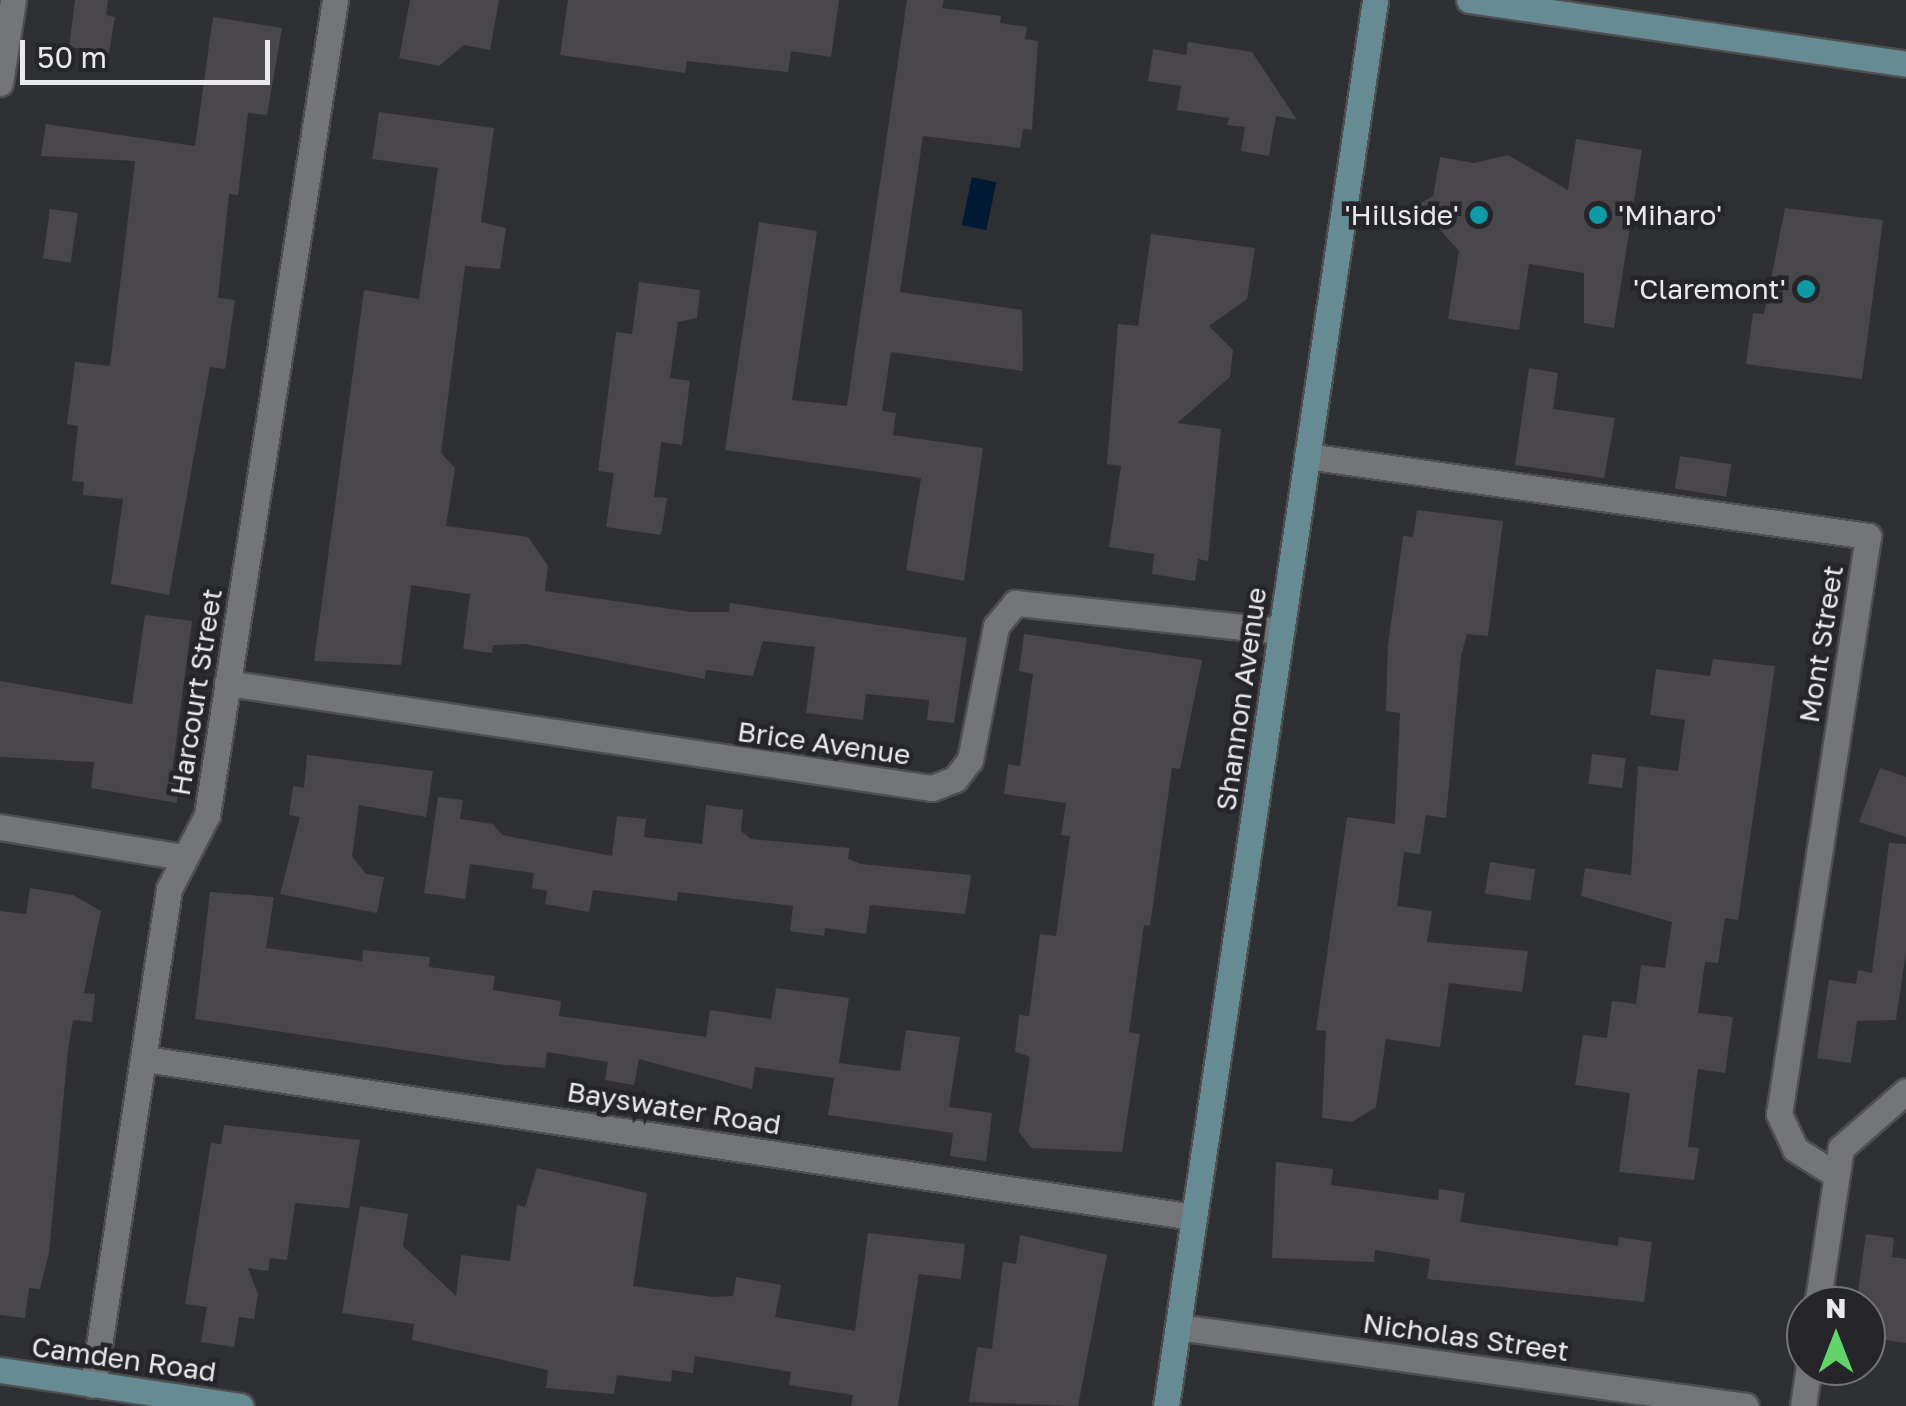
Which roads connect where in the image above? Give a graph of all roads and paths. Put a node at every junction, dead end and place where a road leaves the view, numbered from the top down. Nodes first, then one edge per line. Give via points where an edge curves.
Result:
1 (13, 0) edge
2 (335, 0) edge
3 (1374, 0) edge
4 (1469, 0) edge
5 (1906, 64) edge
6 (0, 83) edge
7 (1307, 456) junction
8 (1281, 631) junction
9 (227, 682) junction
10 (0, 827) edge
11 (184, 857) junction
12 (146, 1058) junction
13 (1906, 1092) edge
14 (1836, 1176) junction
15 (1194, 1216) junction
16 (1820, 1286) edge
17 (1178, 1327) junction
18 (0, 1370) edge
19 (93, 1384) junction
20 (240, 1406) edge
21 (1166, 1406) edge
22 (1746, 1406) edge

1 - 6 street
2 - 9 street, Harcourt Street
3 - 7 main road, Shannon Avenue
4 - 5 main road
7 - 8 main road, Shannon Avenue
7 - 14 street, Mont Street via 1868,536 1779,1114 1795,1149
8 - 9 street, Brice Avenue via 1015,603 996,626 970,760 952,782 932,788
8 - 15 main road, Shannon Avenue
9 - 11 street, Harcourt Street via 207,815
10 - 11 street
11 - 12 street, Harcourt Street via 169,890
12 - 15 street, Bayswater Road
12 - 19 street, Harcourt Street
13 - 14 street via 1848,1136
14 - 16 street
15 - 17 main road, Shannon Avenue
17 - 21 main road, Shannon Avenue
17 - 22 street, Nicholas Street
18 - 19 main road, Camden Road
19 - 20 main road, Camden Road

